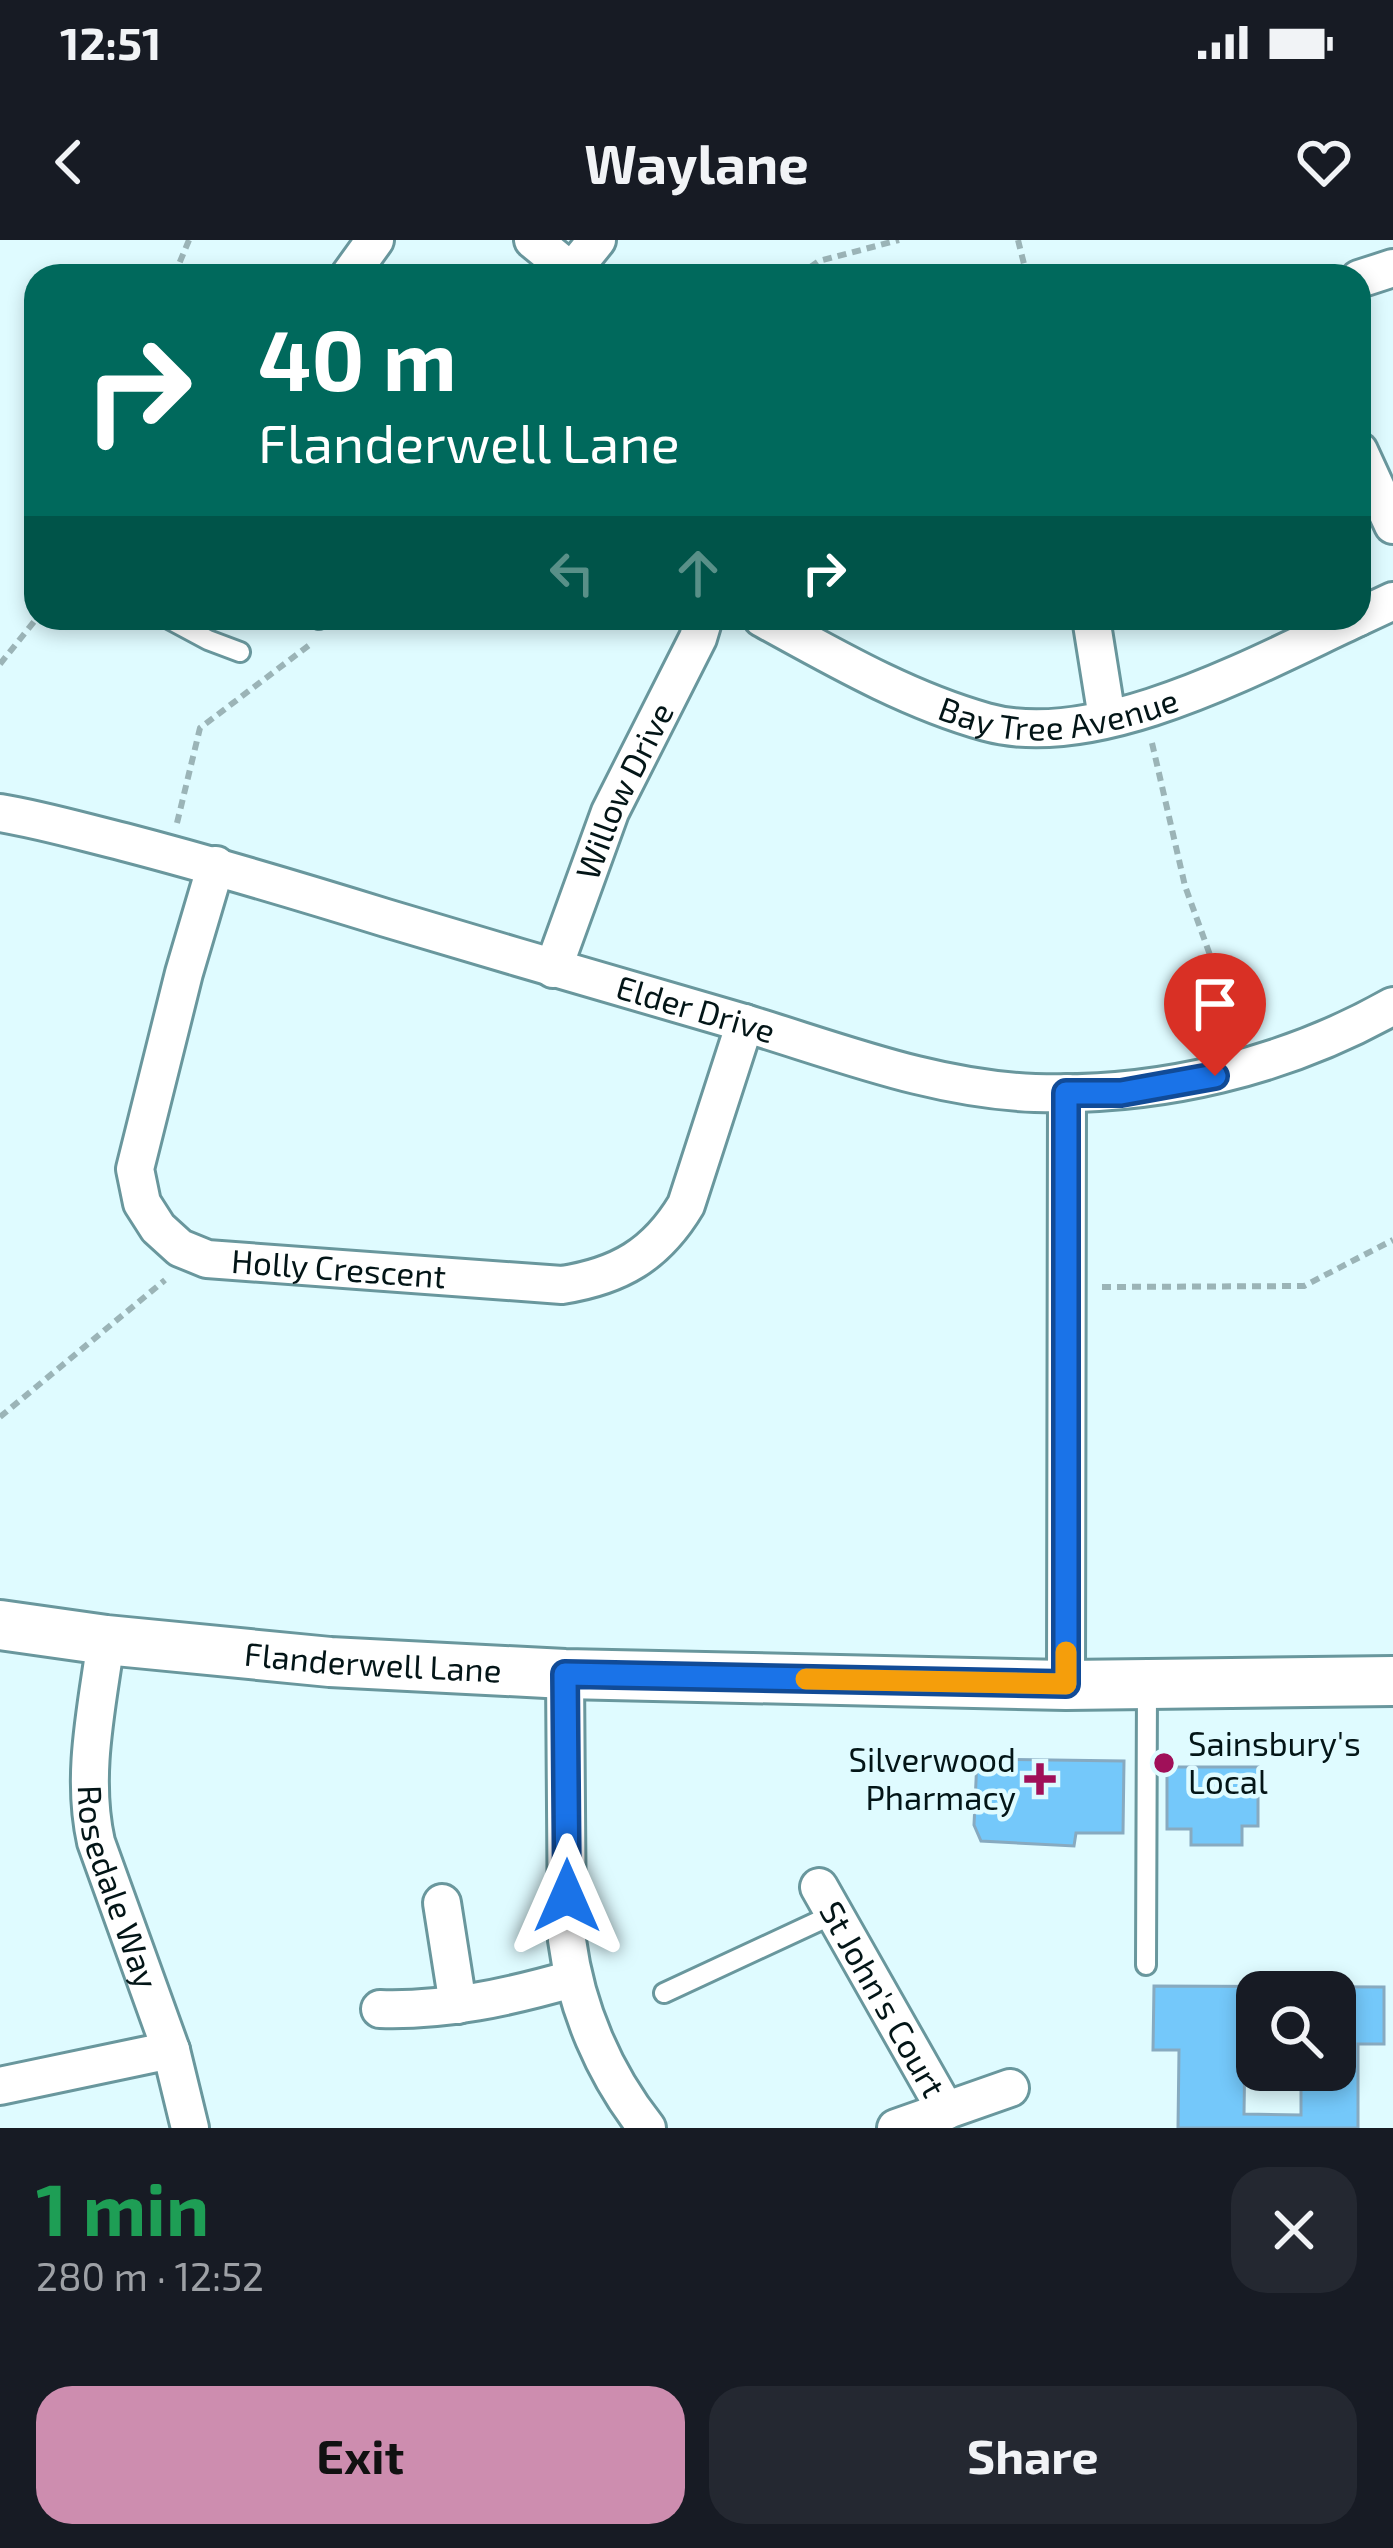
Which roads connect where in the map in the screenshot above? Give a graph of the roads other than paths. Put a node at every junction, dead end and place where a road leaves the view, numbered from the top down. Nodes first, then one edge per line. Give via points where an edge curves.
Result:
1 (533, 240) edge
2 (562, 264) edge
3 (1371, 477) edge
4 (1393, 526) edge
5 (189, 630) edge
6 (700, 630) edge
7 (784, 630) edge
8 (1093, 630) edge
9 (1332, 630) edge
10 (240, 652) dead end
11 (1106, 718) junction
12 (0, 813) edge
13 (216, 865) junction
14 (553, 969) junction
15 (1389, 1017) edge
16 (745, 1023) junction
17 (1066, 1093) junction
18 (0, 1625) edge
19 (106, 1640) junction
20 (565, 1674) junction
21 (1393, 1681) edge
22 (1147, 1682) junction
23 (1066, 1684) junction
24 (827, 1901) joint
25 (442, 1903) dead end
26 (1146, 1965) dead end
27 (572, 1979) junction
28 (664, 1993) dead end
29 (458, 2005) junction
30 (380, 2009) dead end
31 (170, 2050) junction
32 (0, 2086) edge
33 (1010, 2088) dead end
34 (946, 2111) junction
35 (190, 2128) edge
36 (647, 2128) edge
37 (896, 2128) edge

1 - 2 street
3 - 4 street
5 - 10 lane
6 - 14 street, Willow Drive via 610,812
7 - 11 street, Bay Tree Avenue via 988,723 1035,728
8 - 11 street
9 - 11 street, Bay Tree Avenue via 1205,689
12 - 13 street, Elder Drive
13 - 14 street, Elder Drive
13 - 16 street, Holly Crescent via 135,1169 158,1228 207,1259 562,1285 597,1280 653,1249 686,1205
14 - 16 street, Elder Drive
15 - 17 street, Elder Drive via 1215,1076 1121,1093
16 - 17 street, Elder Drive via 936,1081
17 - 23 street
18 - 19 street, Flanderwell Lane
19 - 20 street, Flanderwell Lane
19 - 31 street, Rosedale Way via 90,1814
20 - 23 street, Flanderwell Lane
20 - 27 street
21 - 22 street, Flanderwell Lane
22 - 23 street, Flanderwell Lane
22 - 26 lane
24 - 28 lane
24 - 34 street, St John's Court
25 - 29 street
27 - 29 street
27 - 36 street via 616,2083
29 - 30 street
31 - 32 street
31 - 35 street, Rosedale Way
33 - 34 street, St John's Court
34 - 37 street, St John's Court

